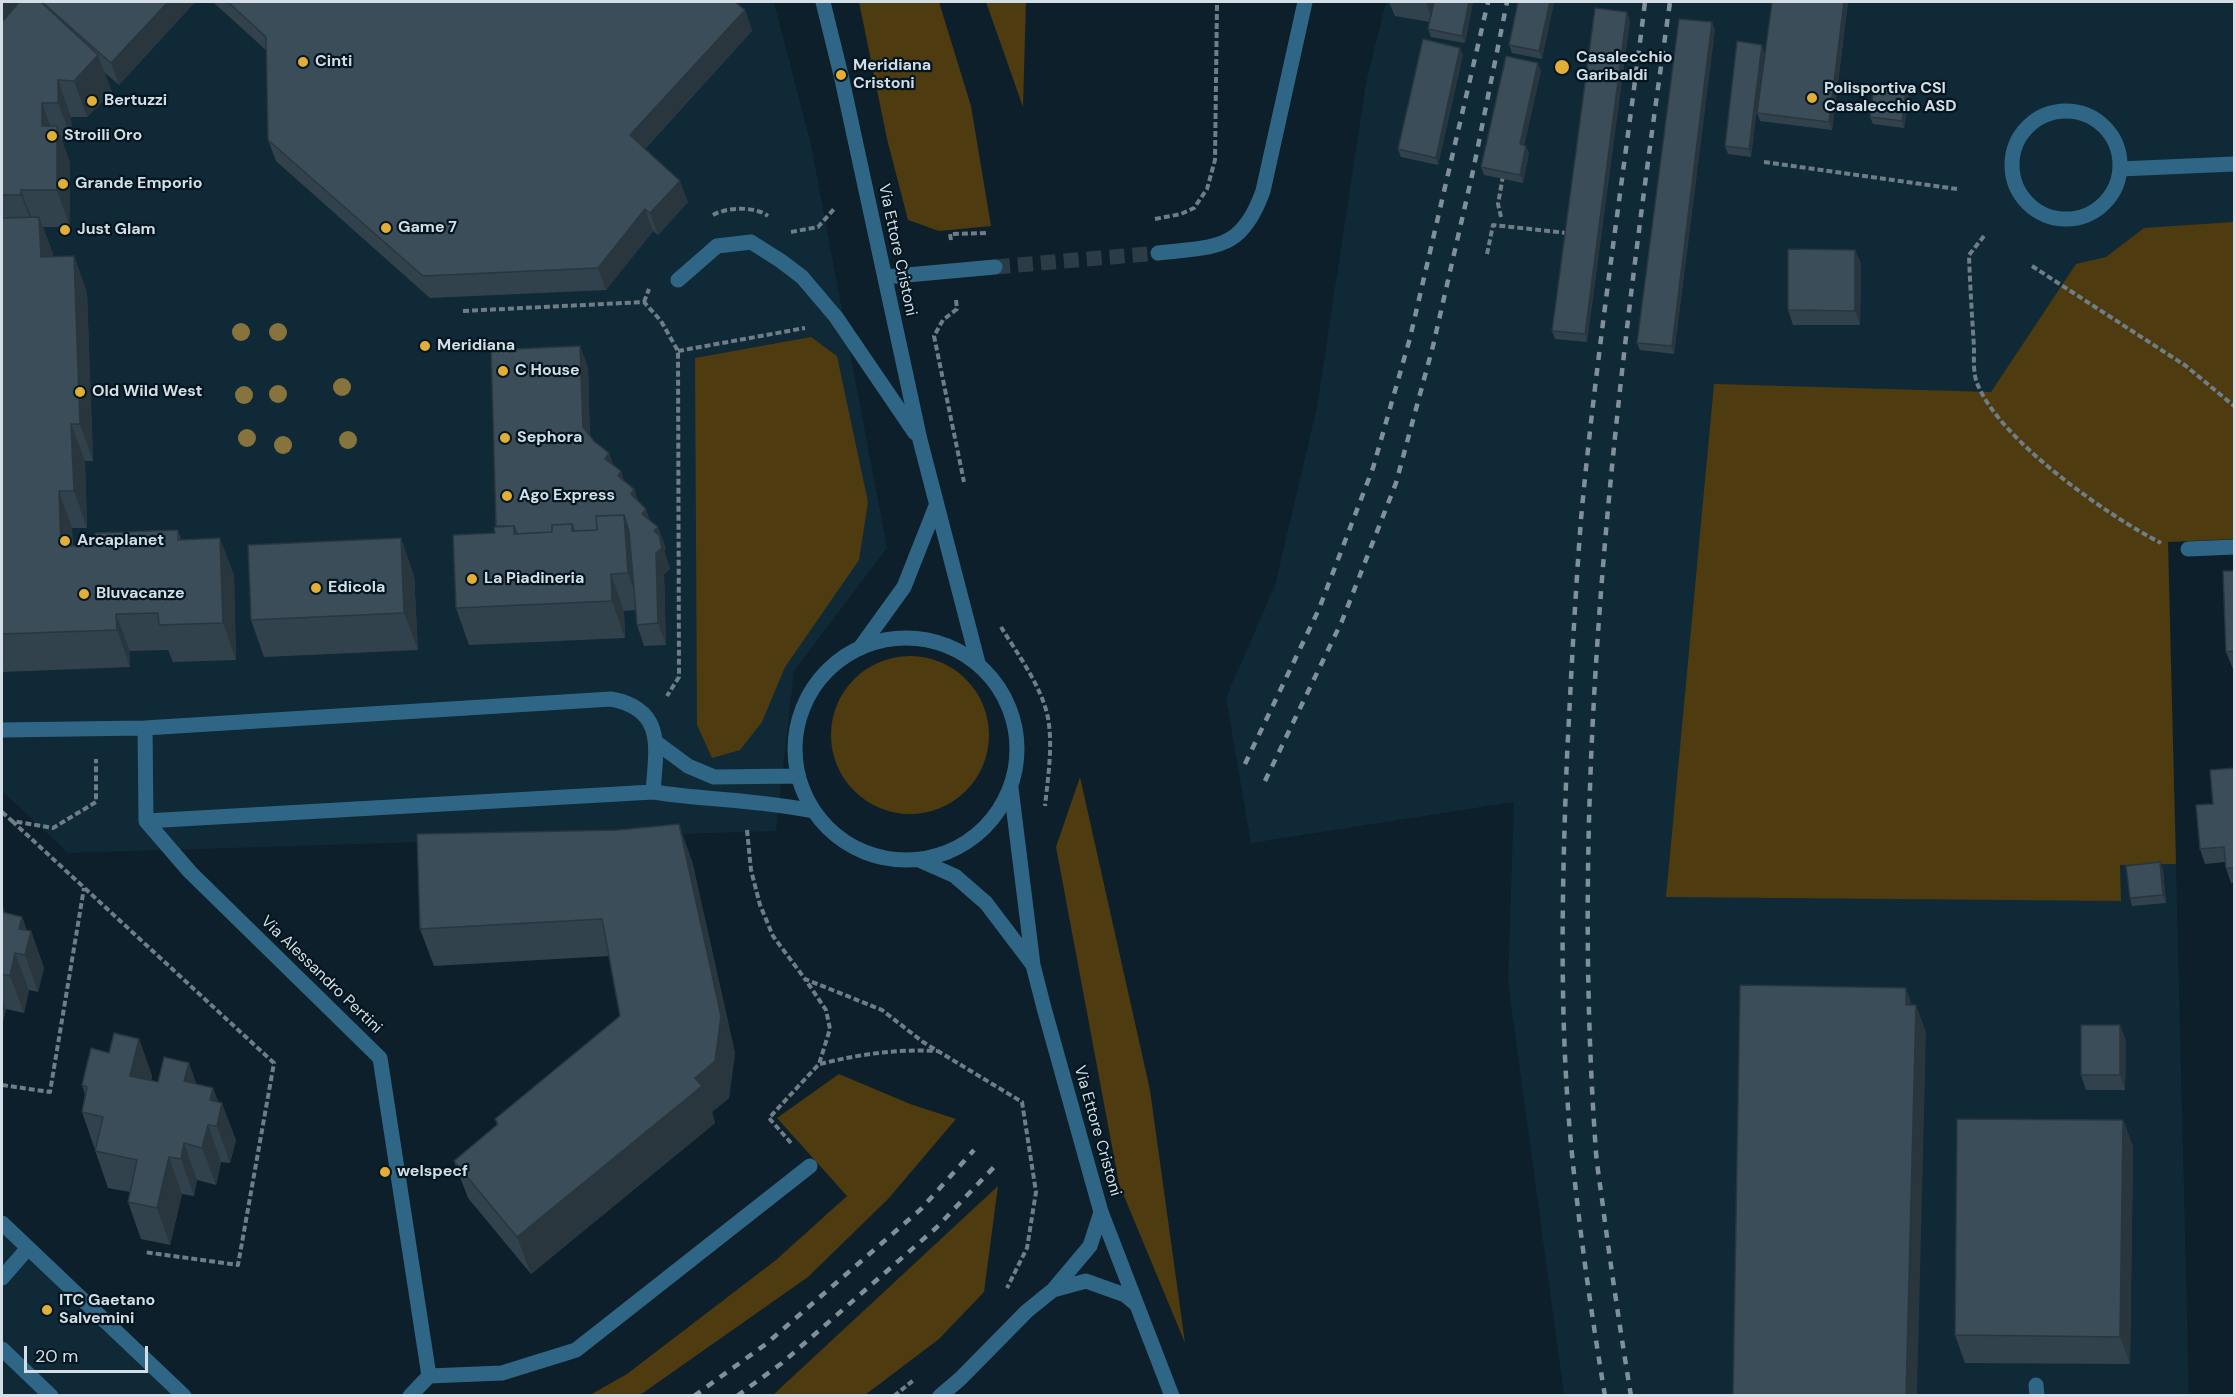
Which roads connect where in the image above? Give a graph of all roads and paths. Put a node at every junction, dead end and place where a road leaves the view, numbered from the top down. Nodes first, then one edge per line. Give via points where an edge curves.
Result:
1 (823, 2) edge
2 (1217, 2) edge
3 (1305, 2) edge
4 (1764, 162) dead end
5 (2235, 164) edge
6 (2120, 169) junction
7 (1504, 171) edge
8 (1957, 189) dead end
9 (1501, 217) dead end
10 (1155, 219) dead end
11 (987, 233) dead end
12 (1567, 233) edge
13 (1984, 236) dead end
14 (951, 240) dead end
15 (1158, 253) tunnel mouth
16 (1487, 254) dead end
17 (2032, 266) dead end
18 (994, 267) tunnel mouth
19 (885, 277) junction
20 (678, 280) dead end
21 (956, 300) dead end
22 (463, 311) dead end
23 (813, 326) dead end
24 (678, 351) junction
25 (2235, 406) edge
26 (920, 440) junction
27 (964, 484) dead end
28 (936, 506) junction
29 (2235, 547) edge
30 (2188, 549) joint
31 (996, 619) dead end
32 (860, 648) junction
33 (978, 663) junction
34 (651, 722) junction
35 (145, 728) junction
36 (96, 729) junction
37 (2, 730) edge
38 (657, 743) junction
39 (798, 776) junction
40 (1011, 788) junction
41 (653, 792) junction
42 (813, 811) junction
43 (2, 812) edge
44 (1044, 816) dead end
45 (12, 821) junction
46 (146, 821) junction
47 (746, 823) dead end
48 (919, 860) junction
49 (84, 888) junction
50 (1033, 965) junction
51 (805, 979) junction
52 (938, 1051) junction
53 (819, 1064) junction
54 (2, 1085) edge
55 (810, 1166) joint
56 (1101, 1212) junction
57 (2, 1222) edge
58 (28, 1248) junction
59 (144, 1252) edge
60 (2, 1278) edge
61 (1053, 1290) junction
62 (1005, 1292) dead end
63 (1136, 1304) junction
64 (2, 1349) edge
65 (921, 1374) dead end
66 (429, 1376) junction
67 (51, 1395) edge
68 (184, 1395) edge
69 (410, 1395) edge
70 (894, 1395) edge
71 (940, 1395) edge
72 (1172, 1395) edge

1 - 19 street, Via Ettore Cristoni
2 - 10 path via 1215,160 1207,189 1194,208
3 - 15 street via 1256,212 1247,226 1208,249
4 - 8 path
5 - 6 street
6 - 6 street via 2114,137 2090,116 2073,111 2054,111 2023,130 2014,146 2011,165 2014,183 2025,202 2060,219 2094,212 2107,201
7 - 9 path via 1498,204
11 - 14 path via 950,234
12 - 16 path via 1493,225
13 - 30 path via 1968,255 1976,381 1991,408 2038,458 2092,501 2132,529 2165,545
17 - 25 path via 2186,366
18 - 19 street
19 - 26 street, Via Ettore Cristoni
20 - 26 street via 717,246 751,242 781,261 802,277 837,317
21 - 27 path via 957,309 943,320 934,336
22 - 24 path via 644,302 661,321
23 - 24 path
24 - 34 path via 679,677
26 - 28 street, Via Ettore Cristoni
28 - 32 street via 904,587
28 - 33 street, Via Ettore Cristoni
29 - 30 street
31 - 44 path via 1031,675 1048,717 1050,758
32 - 33 street via 891,638 919,638 950,646
32 - 39 street via 831,667 811,690 797,724
33 - 40 street via 1001,690 1016,727 1017,765
34 - 35 street via 629,702 611,699
34 - 38 street
35 - 36 street
35 - 46 street
36 - 37 street
36 - 45 path via 96,802 54,828
38 - 39 street via 688,766 714,777
38 - 41 street
39 - 42 street
40 - 48 street via 985,828 963,845
40 - 50 street, Via Ettore Cristoni
41 - 42 street
41 - 46 street
42 - 48 street via 837,837 859,851 882,858
43 - 45 path
45 - 49 path
46 - 66 street, Via Alessandro Pertini via 190,872 380,1058
47 - 51 path via 760,905 773,936
48 - 50 street, Via Ettore Cristoni via 955,876 986,903
49 - 54 path via 50,1092
49 - 59 path via 274,1063 238,1265
50 - 56 street, Via Ettore Cristoni
51 - 52 path via 882,1010
51 - 53 path via 826,1010 830,1029
52 - 53 path via 892,1051
52 - 62 path via 1022,1102 1036,1192 1027,1248
53 - 55 path via 769,1118
55 - 66 street via 576,1350 502,1373
56 - 61 street via 1090,1246
56 - 63 street, Via Ettore Cristoni
57 - 58 street
58 - 60 street
58 - 68 street
61 - 63 street via 1086,1281 1125,1294
61 - 71 street
63 - 72 street, Via Ettore Cristoni
64 - 67 street
65 - 70 path
66 - 69 street

